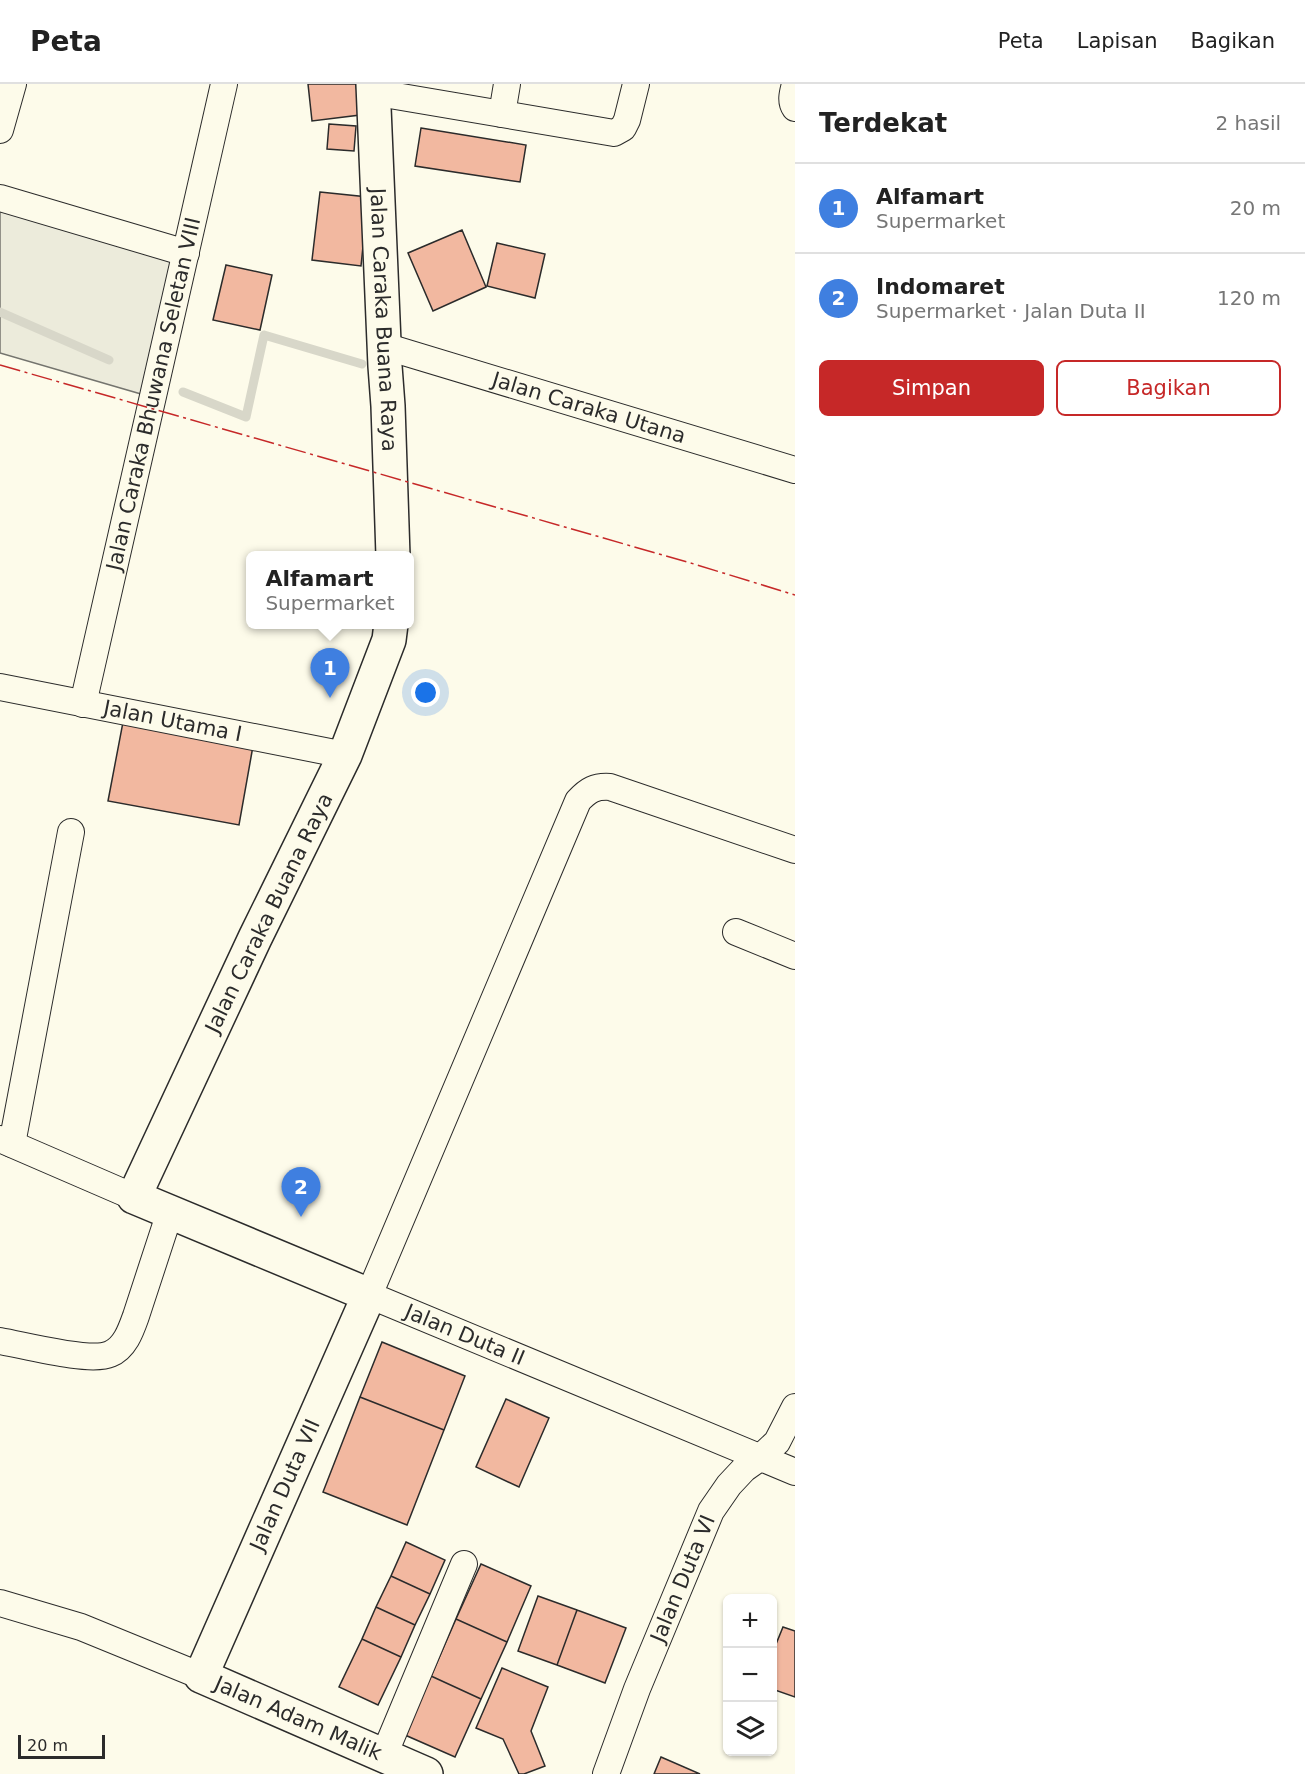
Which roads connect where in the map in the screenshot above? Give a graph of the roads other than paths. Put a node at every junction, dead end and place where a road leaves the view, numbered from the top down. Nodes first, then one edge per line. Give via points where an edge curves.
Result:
1 (13, 84) edge
2 (224, 84) edge
3 (507, 84) edge
4 (636, 84) edge
5 (795, 84) edge
6 (372, 88) edge
7 (795, 108) edge
8 (502, 114) junction
9 (0, 130) edge
10 (0, 198) edge
11 (186, 253) junction
12 (384, 356) junction
13 (795, 470) edge
14 (393, 551) edge
15 (391, 629) edge
16 (0, 687) edge
17 (82, 704) junction
18 (345, 754) junction
19 (71, 832) dead end
20 (795, 850) edge
21 (736, 932) dead end
22 (795, 956) edge
23 (6, 1142) edge
24 (134, 1197) junction
25 (170, 1212) junction
26 (369, 1295) junction
27 (0, 1341) edge
28 (795, 1407) edge
29 (761, 1457) junction
30 (795, 1472) edge
31 (464, 1564) dead end
32 (0, 1603) edge
33 (201, 1676) junction
34 (384, 1755) junction
35 (426, 1774) edge
36 (606, 1774) edge

1 - 9 street
2 - 11 street, Jalan Caraka Bhuwana Seletan VIII
3 - 8 street
4 - 8 street via 627,120 614,133
5 - 7 street
6 - 8 street
6 - 12 street, Jalan Caraka Buana Raya
10 - 11 street
11 - 17 street, Jalan Caraka Bhuwana Seletan VIII
12 - 13 street, Jalan Caraka Utana
12 - 14 street, Jalan Caraka Buana Raya
15 - 18 street, Jalan Caraka Buana Raya via 390,640
16 - 17 street, Jalan Utama I
17 - 18 street, Jalan Utama I
18 - 24 street, Jalan Caraka Buana Raya
19 - 23 street
20 - 26 street via 610,787 587,790 578,801
21 - 22 street
23 - 24 street
24 - 25 street, Jalan Duta II
25 - 26 street, Jalan Duta II
25 - 27 street via 136,1316 121,1347 92,1358
26 - 29 street, Jalan Duta II
26 - 33 street, Jalan Duta VII
28 - 29 street, Jalan Duta VI via 777,1442
29 - 30 street, Jalan Duta II
29 - 36 street, Jalan Duta VI via 729,1485 711,1511
31 - 34 street
32 - 33 street via 81,1627
33 - 34 street, Jalan Adam Malik
34 - 35 street, Jalan Adam Malik

